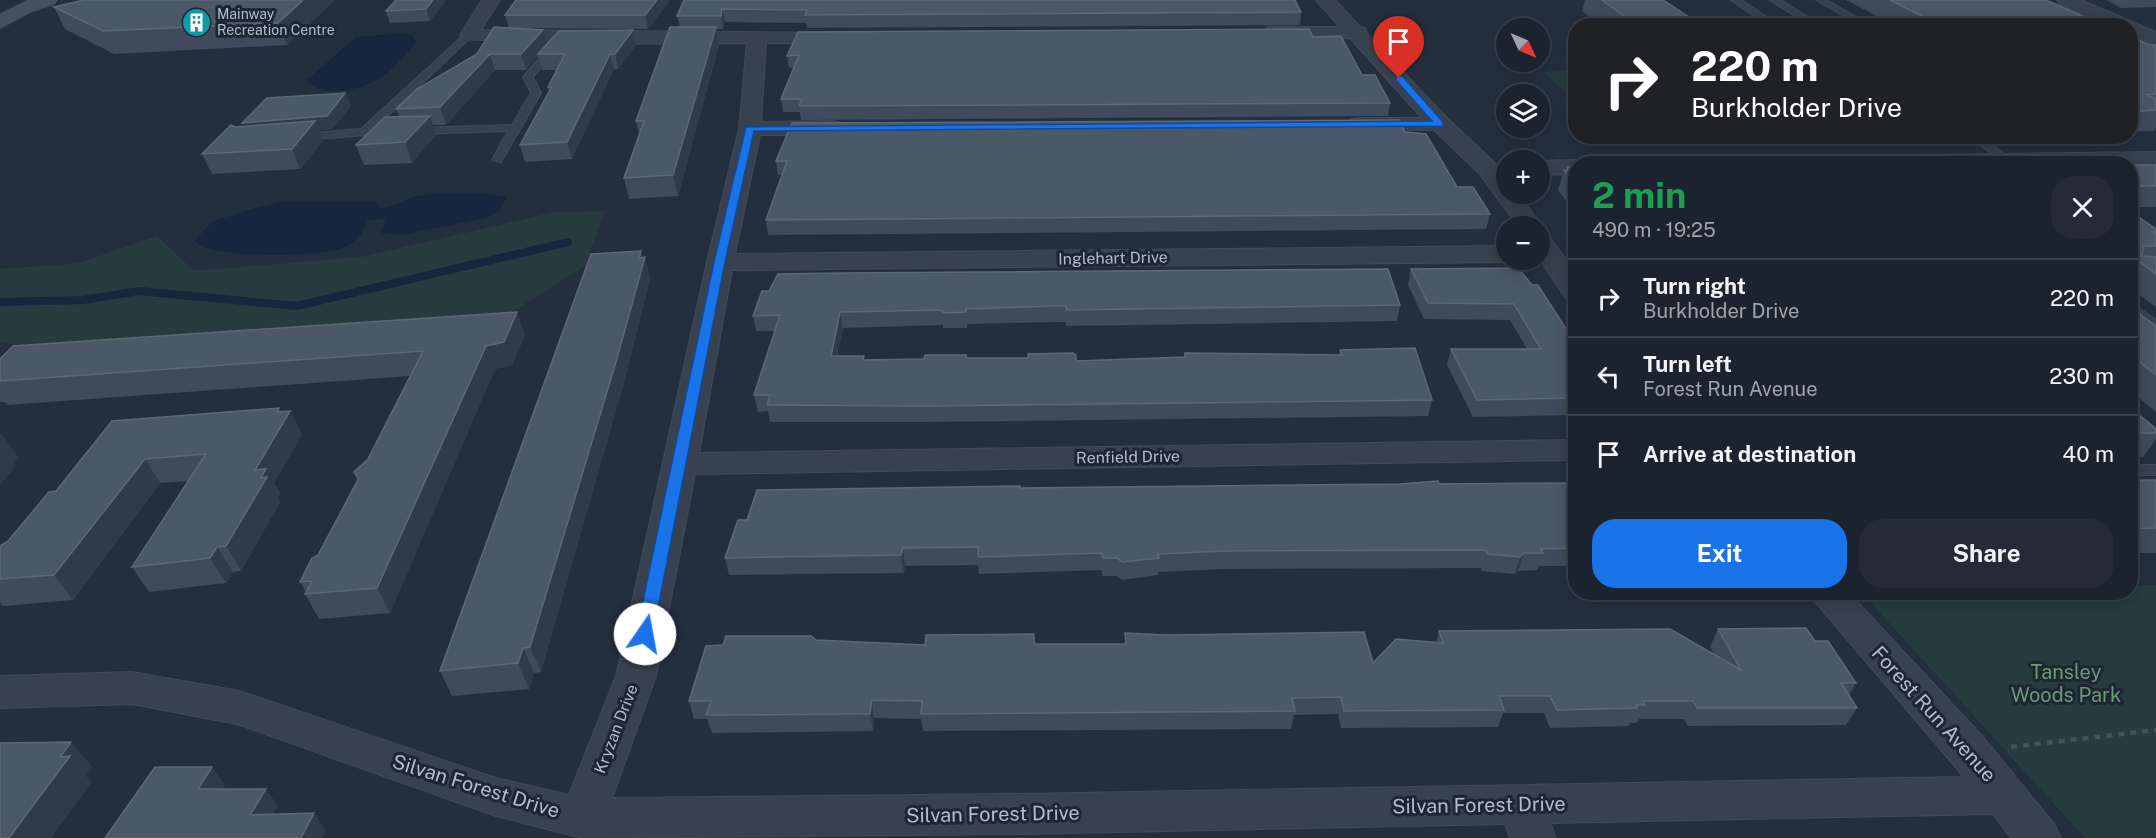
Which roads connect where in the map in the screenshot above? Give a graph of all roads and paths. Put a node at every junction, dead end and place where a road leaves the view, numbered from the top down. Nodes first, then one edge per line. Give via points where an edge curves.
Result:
1 (48, 0) edge
2 (491, 0) edge
3 (1325, 0) edge
4 (1735, 0) edge
5 (1774, 0) edge
6 (1820, 0) edge
7 (2066, 0) edge
8 (22, 4) edge
9 (1763, 18) edge
10 (1804, 18) edge
11 (1853, 18) edge
12 (2107, 18) edge
13 (0, 22) edge
14 (2138, 30) edge
15 (1358, 32) junction
16 (1254, 33) edge
17 (469, 35) junction
18 (2138, 36) edge
19 (757, 37) junction
20 (852, 37) edge
21 (2154, 37) edge
22 (562, 38) junction
23 (1342, 124) edge
24 (1440, 124) junction
25 (515, 128) junction
26 (858, 128) edge
27 (750, 129) junction
28 (399, 131) edge
29 (410, 131) edge
30 (364, 132) junction
31 (288, 138) edge
32 (1984, 144) edge
33 (2002, 156) edge
34 (2138, 159) edge
35 (2156, 159) edge
36 (497, 160) dead end
37 (1496, 167) edge
38 (1568, 167) edge
39 (1550, 168) edge
40 (1496, 254) edge
41 (1550, 258) edge
42 (720, 262) junction
43 (1568, 278) edge
44 (2138, 312) edge
45 (2156, 327) edge
46 (1568, 450) edge
47 (681, 464) junction
48 (2138, 470) edge
49 (2156, 470) edge
50 (1832, 600) edge
51 (0, 692) edge
52 (2156, 730) edge
53 (2045, 745) dead end
54 (2005, 795) junction
55 (582, 818) junction
56 (1527, 821) edge
57 (1022, 826) edge
58 (2038, 838) edge

1 - 8 street
2 - 17 street
3 - 15 street
4 - 9 lane
5 - 10 lane
6 - 11 lane
7 - 12 street
8 - 13 street
14 - 21 street
15 - 16 street
15 - 24 street
17 - 22 street
17 - 30 lane
18 - 21 lane
19 - 20 street
19 - 22 street
19 - 27 street, Kryzan Drive
22 - 25 lane via 528,77 536,93
23 - 24 street
24 - 37 street
25 - 29 lane
25 - 36 lane
26 - 27 street
27 - 42 street, Kryzan Drive
28 - 30 lane
30 - 31 lane
32 - 33 lane
34 - 35 street
38 - 39 street
40 - 42 street, Inglehart Drive
41 - 43 street
42 - 47 street, Kryzan Drive
44 - 45 lane
46 - 47 street, Renfield Drive
47 - 55 street, Kryzan Drive via 636,676
48 - 49 lane
50 - 54 street, Forest Run Avenue
51 - 55 street, Silvan Forest Drive via 132,688 239,708 496,797
52 - 53 path
54 - 56 street, Silvan Forest Drive
54 - 58 street, Forest Run Avenue
55 - 57 street, Silvan Forest Drive
56 - 57 street, Silvan Forest Drive

